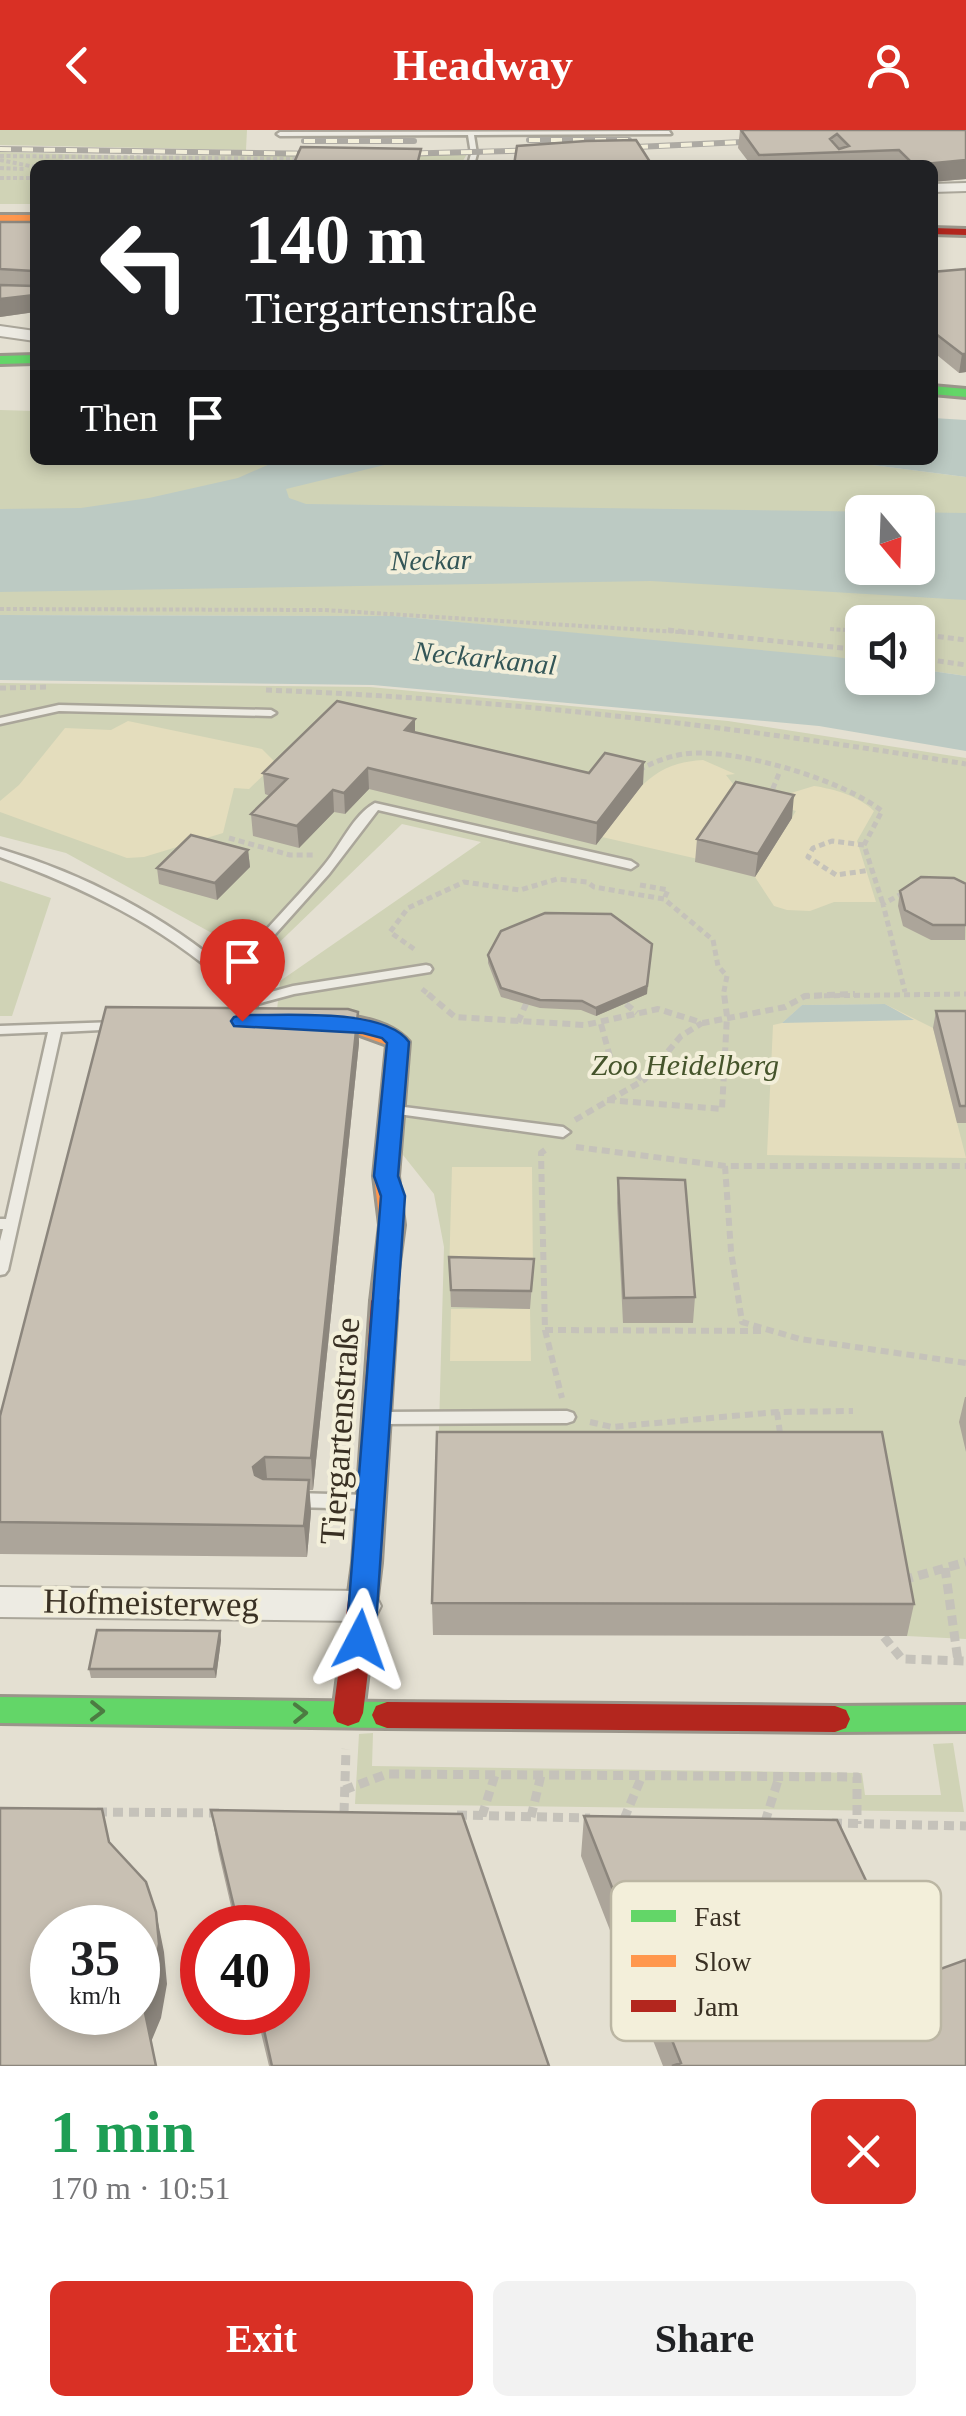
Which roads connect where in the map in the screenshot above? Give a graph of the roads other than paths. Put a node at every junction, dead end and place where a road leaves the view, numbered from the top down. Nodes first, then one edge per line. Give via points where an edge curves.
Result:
1 (669, 133) dead end
2 (280, 134) dead end
3 (471, 134) junction
4 (472, 160) edge
5 (966, 187) edge
6 (938, 188) edge
7 (0, 208) edge
8 (30, 208) edge
9 (0, 218) edge
10 (30, 218) edge
11 (938, 222) edge
12 (966, 222) edge
13 (0, 230) edge
14 (30, 230) edge
15 (938, 231) edge
16 (966, 232) edge
17 (0, 331) edge
18 (30, 335) edge
19 (30, 359) edge
20 (0, 360) edge
21 (938, 391) edge
22 (966, 393) edge
23 (271, 712) dead end
24 (0, 721) edge
25 (0, 853) edge
26 (631, 865) dead end
27 (426, 969) road end
28 (232, 980) junction
29 (237, 1016) junction
30 (130, 1026) edge
31 (55, 1029) junction
32 (0, 1030) edge
33 (394, 1110) junction
34 (559, 1138) road end
35 (6, 1224) edge
36 (0, 1270) edge
37 (567, 1416) road end
38 (376, 1418) junction
39 (268, 1500) edge
40 (374, 1502) junction
41 (0, 1602) edge
42 (363, 1606) junction
43 (0, 1710) edge
44 (348, 1713) junction
45 (966, 1718) edge

1 - 3 lane
2 - 3 lane
3 - 4 lane
5 - 6 street
7 - 8 main road
9 - 10 main road
11 - 12 main road
13 - 14 street
15 - 16 main road
17 - 18 street
19 - 20 main road
21 - 22 main road
23 - 24 lane via 59,708
25 - 28 lane via 71,878 153,920
26 - 28 lane via 374,806
27 - 29 lane via 293,990
28 - 29 main road
29 - 33 main road, Tiergartenstraße via 390,1033 398,1042
30 - 31 lane
31 - 32 lane
31 - 35 lane
33 - 34 lane
33 - 38 main road, Tiergartenstraße
35 - 36 lane
37 - 38 lane
38 - 40 main road, Tiergartenstraße
39 - 40 lane
40 - 42 main road, Tiergartenstraße
41 - 42 street, Hofmeisterweg
42 - 44 main road, Tiergartenstraße
43 -> 44 main road
44 - 45 main road

